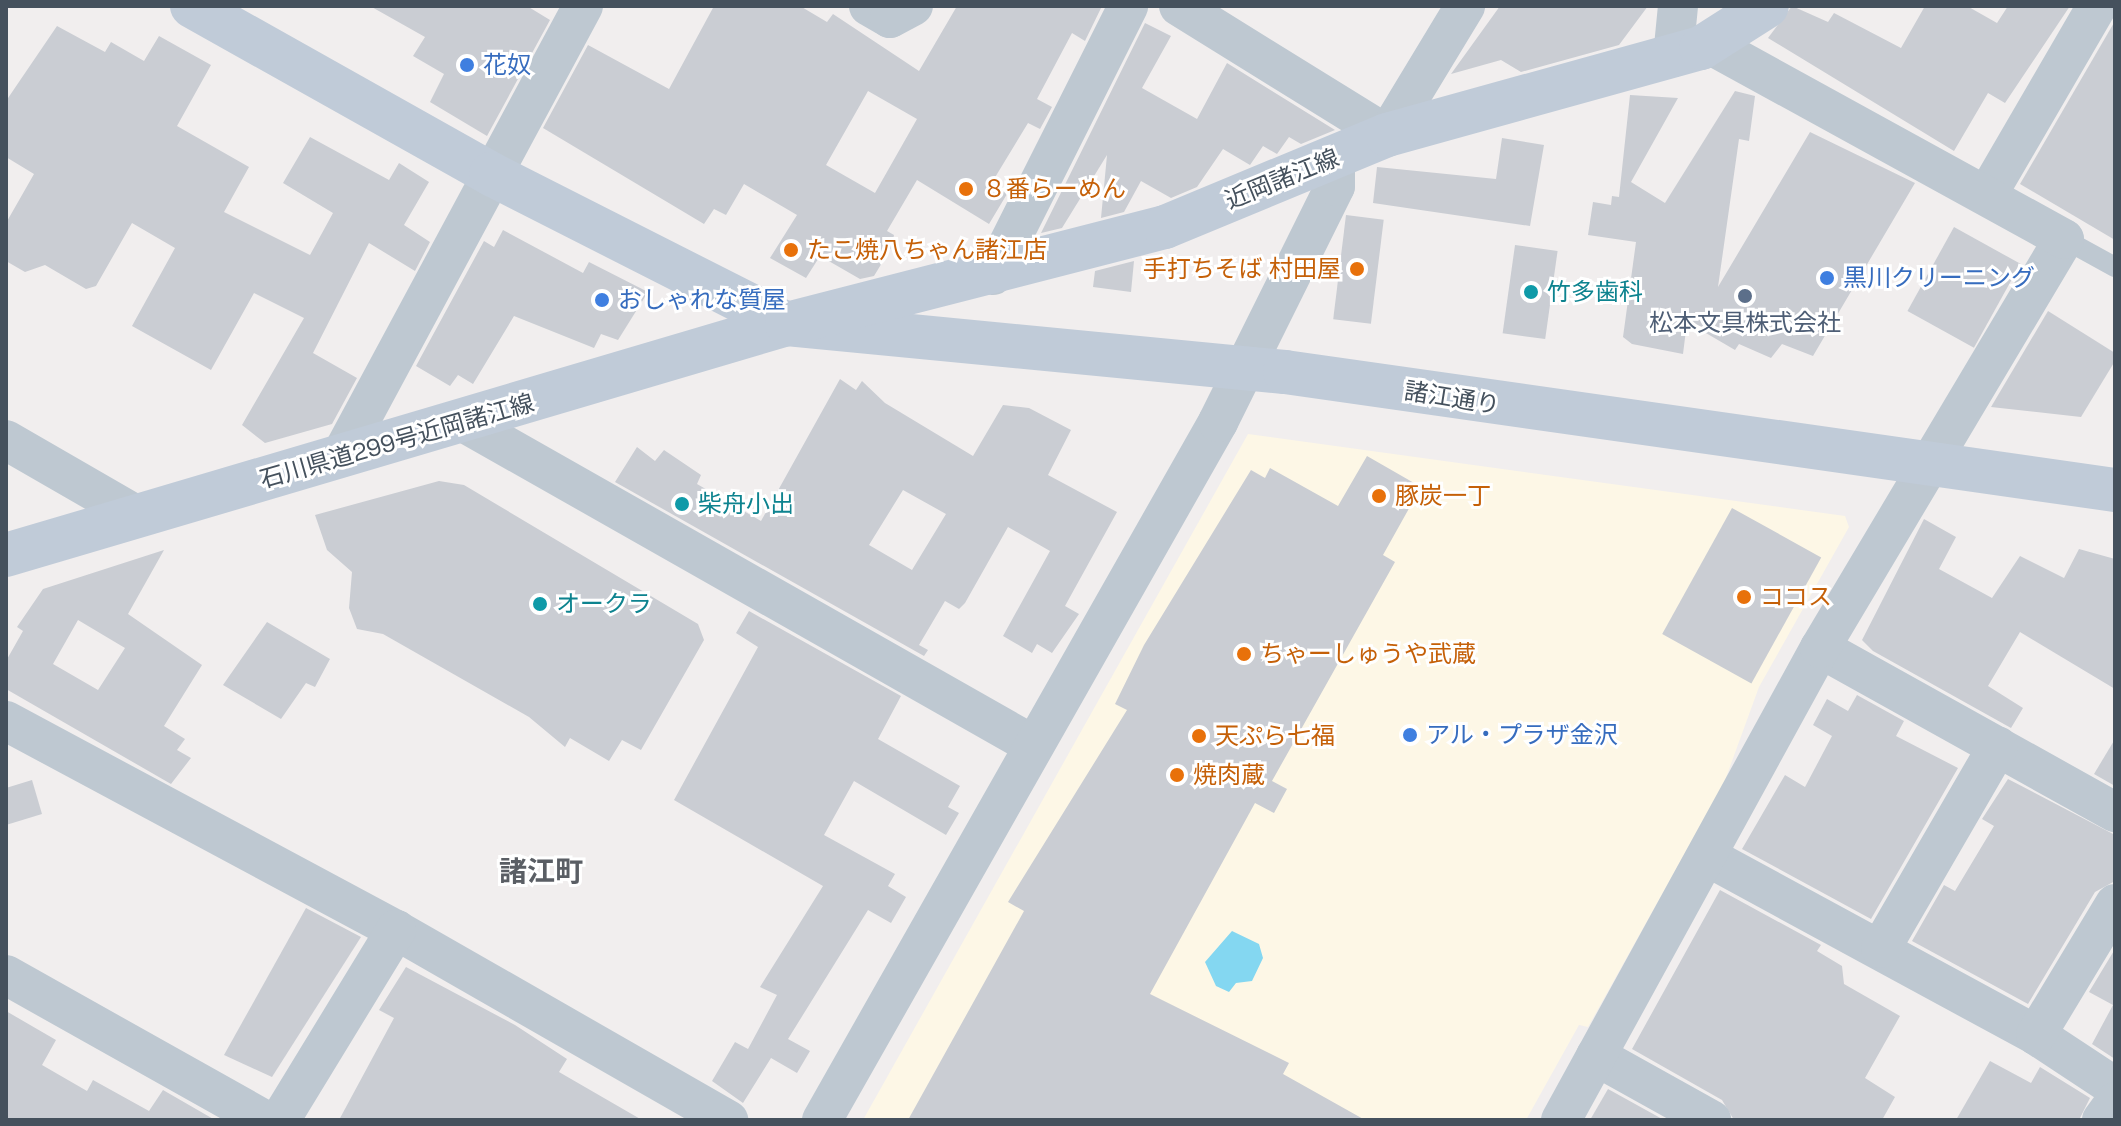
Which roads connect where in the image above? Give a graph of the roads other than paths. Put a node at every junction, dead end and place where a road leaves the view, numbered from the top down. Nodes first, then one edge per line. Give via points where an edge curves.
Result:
1 (192, 6) edge
2 (583, 6) edge
3 (869, 6) edge
4 (913, 6) edge
5 (1128, 6) edge
6 (1179, 6) edge
7 (1465, 6) edge
8 (1678, 6) edge
9 (1767, 6) edge
10 (2097, 6) edge
11 (1692, 51) junction
12 (1387, 135) junction
13 (1335, 157) junction
14 (491, 174) junction
15 (1987, 195) junction
16 (2064, 239) junction
17 (2115, 267) edge
18 (993, 275) junction
19 (787, 324) junction
20 (1243, 368) junction
21 (467, 424) junction
22 (6, 440) edge
23 (341, 456) junction
24 (1930, 464) junction
25 (2115, 490) edge
26 (136, 515) junction
27 (6, 555) edge
28 (1820, 648) junction
29 (17, 736) edge
30 (1033, 745) junction
31 (1998, 746) junction
32 (2115, 812) edge
33 (1710, 858) junction
34 (2115, 904) edge
35 (396, 930) junction
36 (1881, 948) junction
37 (6, 975) edge
38 (2036, 1035) junction
39 (1596, 1056) junction
40 (2115, 1087) edge
41 (2115, 1102) edge
42 (264, 1120) edge
43 (280, 1120) edge
44 (728, 1120) edge
45 (822, 1120) edge
46 (1561, 1120) edge
47 (1711, 1120) edge
48 (2102, 1120) edge

1 - 14 street
2 - 14 street
3 - 4 street via 890,18
5 - 18 street
6 - 12 street
7 - 12 street
8 - 11 street
9 - 11 street, 近岡諸江線
10 - 15 street
11 - 12 street, 近岡諸江線
11 - 15 street
12 - 13 street, 近岡諸江線
13 - 18 street, 近岡諸江線 via 1165,227
13 - 20 street via 1335,186
14 - 19 street
14 - 23 street
15 - 16 street
16 - 17 lane
16 - 24 street
18 - 19 street, 近岡諸江線
19 - 20 street, 諸江通り
19 - 21 street, 石川県道299号近岡諸江線
20 - 24 street, 諸江通り
20 - 30 street
21 - 23 street, 石川県道299号近岡諸江線
21 - 30 street
22 - 26 street
23 - 26 street, 石川県道299号近岡諸江線
24 - 25 street, 諸江通り
24 - 28 street
26 - 27 street, 石川県道299号近岡諸江線
28 - 31 street
28 - 33 street
29 - 35 street
30 - 45 street
31 - 32 street
31 - 36 street
33 - 36 street
33 - 39 street
34 - 38 street
35 - 43 street
35 - 44 street
36 - 38 street
37 - 42 street
38 - 40 street
39 - 46 street
39 - 47 street
41 - 48 street

